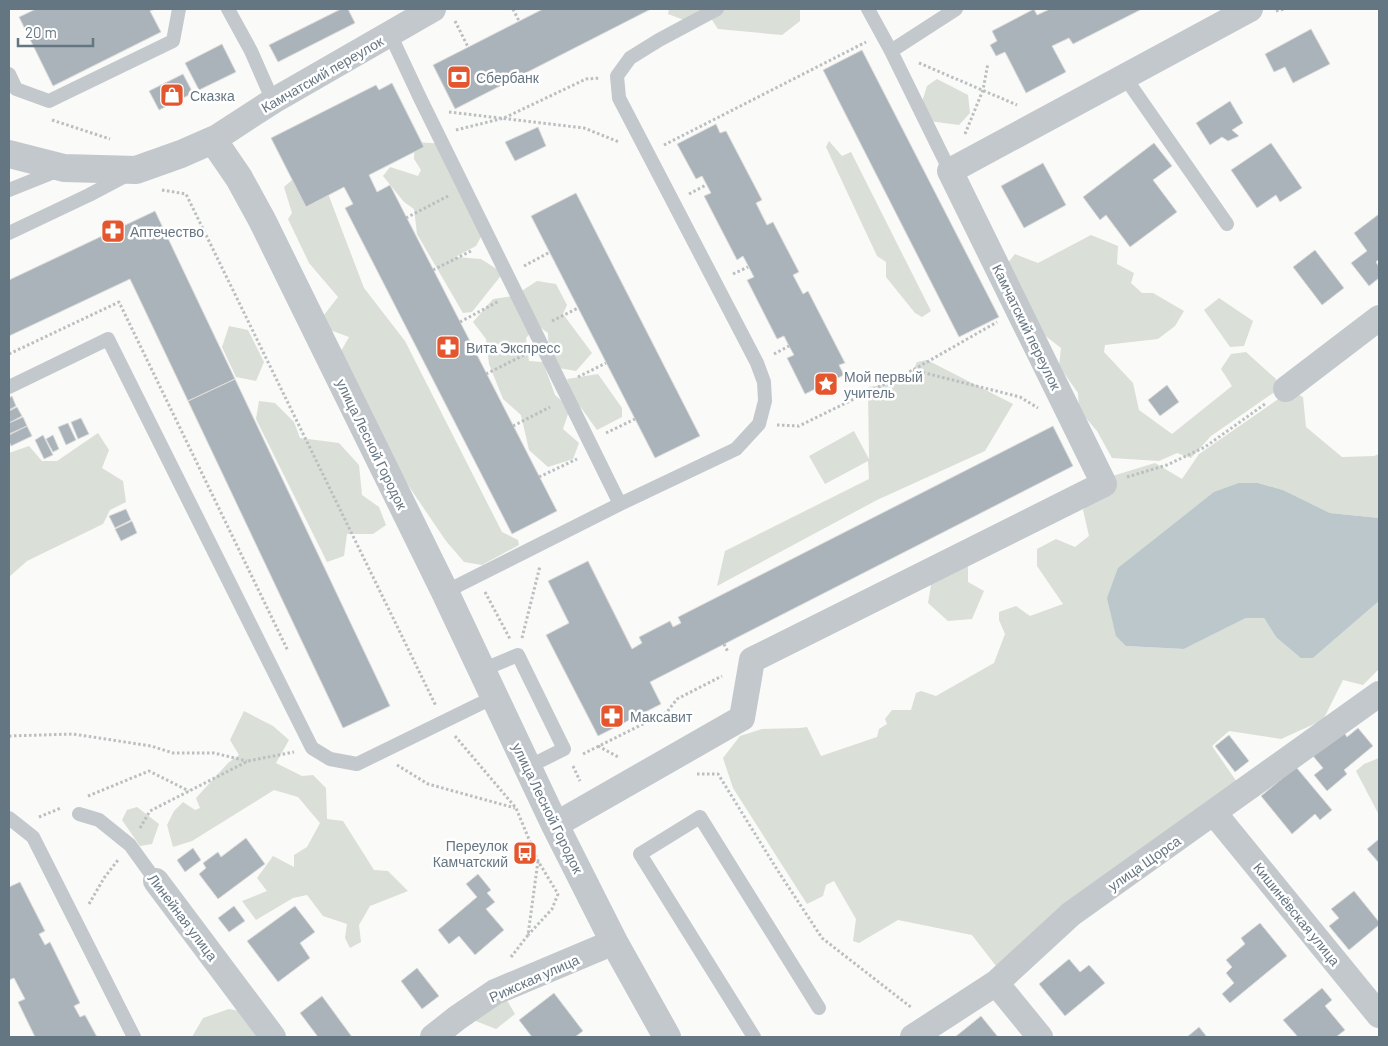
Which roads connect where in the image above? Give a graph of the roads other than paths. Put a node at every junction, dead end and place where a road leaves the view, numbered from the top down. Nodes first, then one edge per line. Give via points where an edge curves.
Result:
1 (179, 9) edge
2 (228, 9) edge
3 (717, 9) edge
4 (868, 9) edge
5 (956, 9) edge
6 (1250, 9) edge
7 (443, 13) edge
8 (390, 34) junction
9 (891, 50) junction
10 (9, 74) edge
11 (1124, 76) junction
12 (273, 101) junction
13 (213, 140) junction
14 (9, 154) edge
15 (64, 168) junction
16 (136, 170) junction
17 (950, 170) junction
18 (9, 190) edge
19 (1227, 224) dead end
20 (9, 233) edge
21 (1379, 318) edge
22 (9, 386) edge
23 (1286, 389) road end
24 (620, 504) junction
25 (445, 592) junction
26 (482, 670) junction
27 (1379, 695) edge
28 (494, 697) junction
29 (528, 767) junction
30 (1214, 813) junction
31 (79, 814) dead end
32 (13, 822) edge
33 (555, 825) junction
34 (156, 882) joint
35 (614, 942) junction
36 (996, 983) junction
37 (820, 1008) dead end
38 (1379, 1015) edge
39 (923, 1031) edge
40 (134, 1037) edge
41 (273, 1037) edge
42 (433, 1037) edge
43 (667, 1037) edge
44 (754, 1037) edge
45 (1040, 1037) edge

1 - 10 lane via 173,41 49,101 16,89
2 - 12 lane
3 - 24 lane via 630,58 617,76 619,98 758,362 765,401 759,424 736,449
4 - 9 lane
5 - 9 lane
6 - 11 street
7 - 8 street, Камчатский переулок
8 - 12 street, Камчатский переулок
8 - 24 lane
9 - 17 lane
11 - 17 street
11 - 19 lane
12 - 13 street, Камчатский переулок
13 - 16 street
13 - 25 street, улица Лесной Городок via 262,220
14 - 15 street
15 - 16 street
15 - 18 lane
16 - 20 lane
17 - 33 street, Камчатский переулок via 1104,484 752,660 742,718
21 - 23 street
22 - 28 lane via 108,339 312,748 330,760 357,764
24 - 25 lane
25 - 26 street, улица Лесной Городок
26 - 28 street, улица Лесной Городок
26 - 29 lane via 518,655 567,755
27 - 30 street, улица Щорса
28 - 29 street, улица Лесной Городок
29 - 33 street, улица Лесной Городок
30 - 36 street, улица Щорса via 1071,914
30 - 38 street, Кишинёвская улица
31 - 34 lane, Линейная улица via 99,820 130,845
32 - 40 lane via 33,837
33 - 35 street, улица Лесной Городок
34 - 41 street, Линейная улица
35 - 42 street, Рижская улица via 495,992
35 - 43 street, улица Лесной Городок
36 - 39 street, улица Щорса
36 - 45 street
37 - 44 lane via 700,817 640,854

